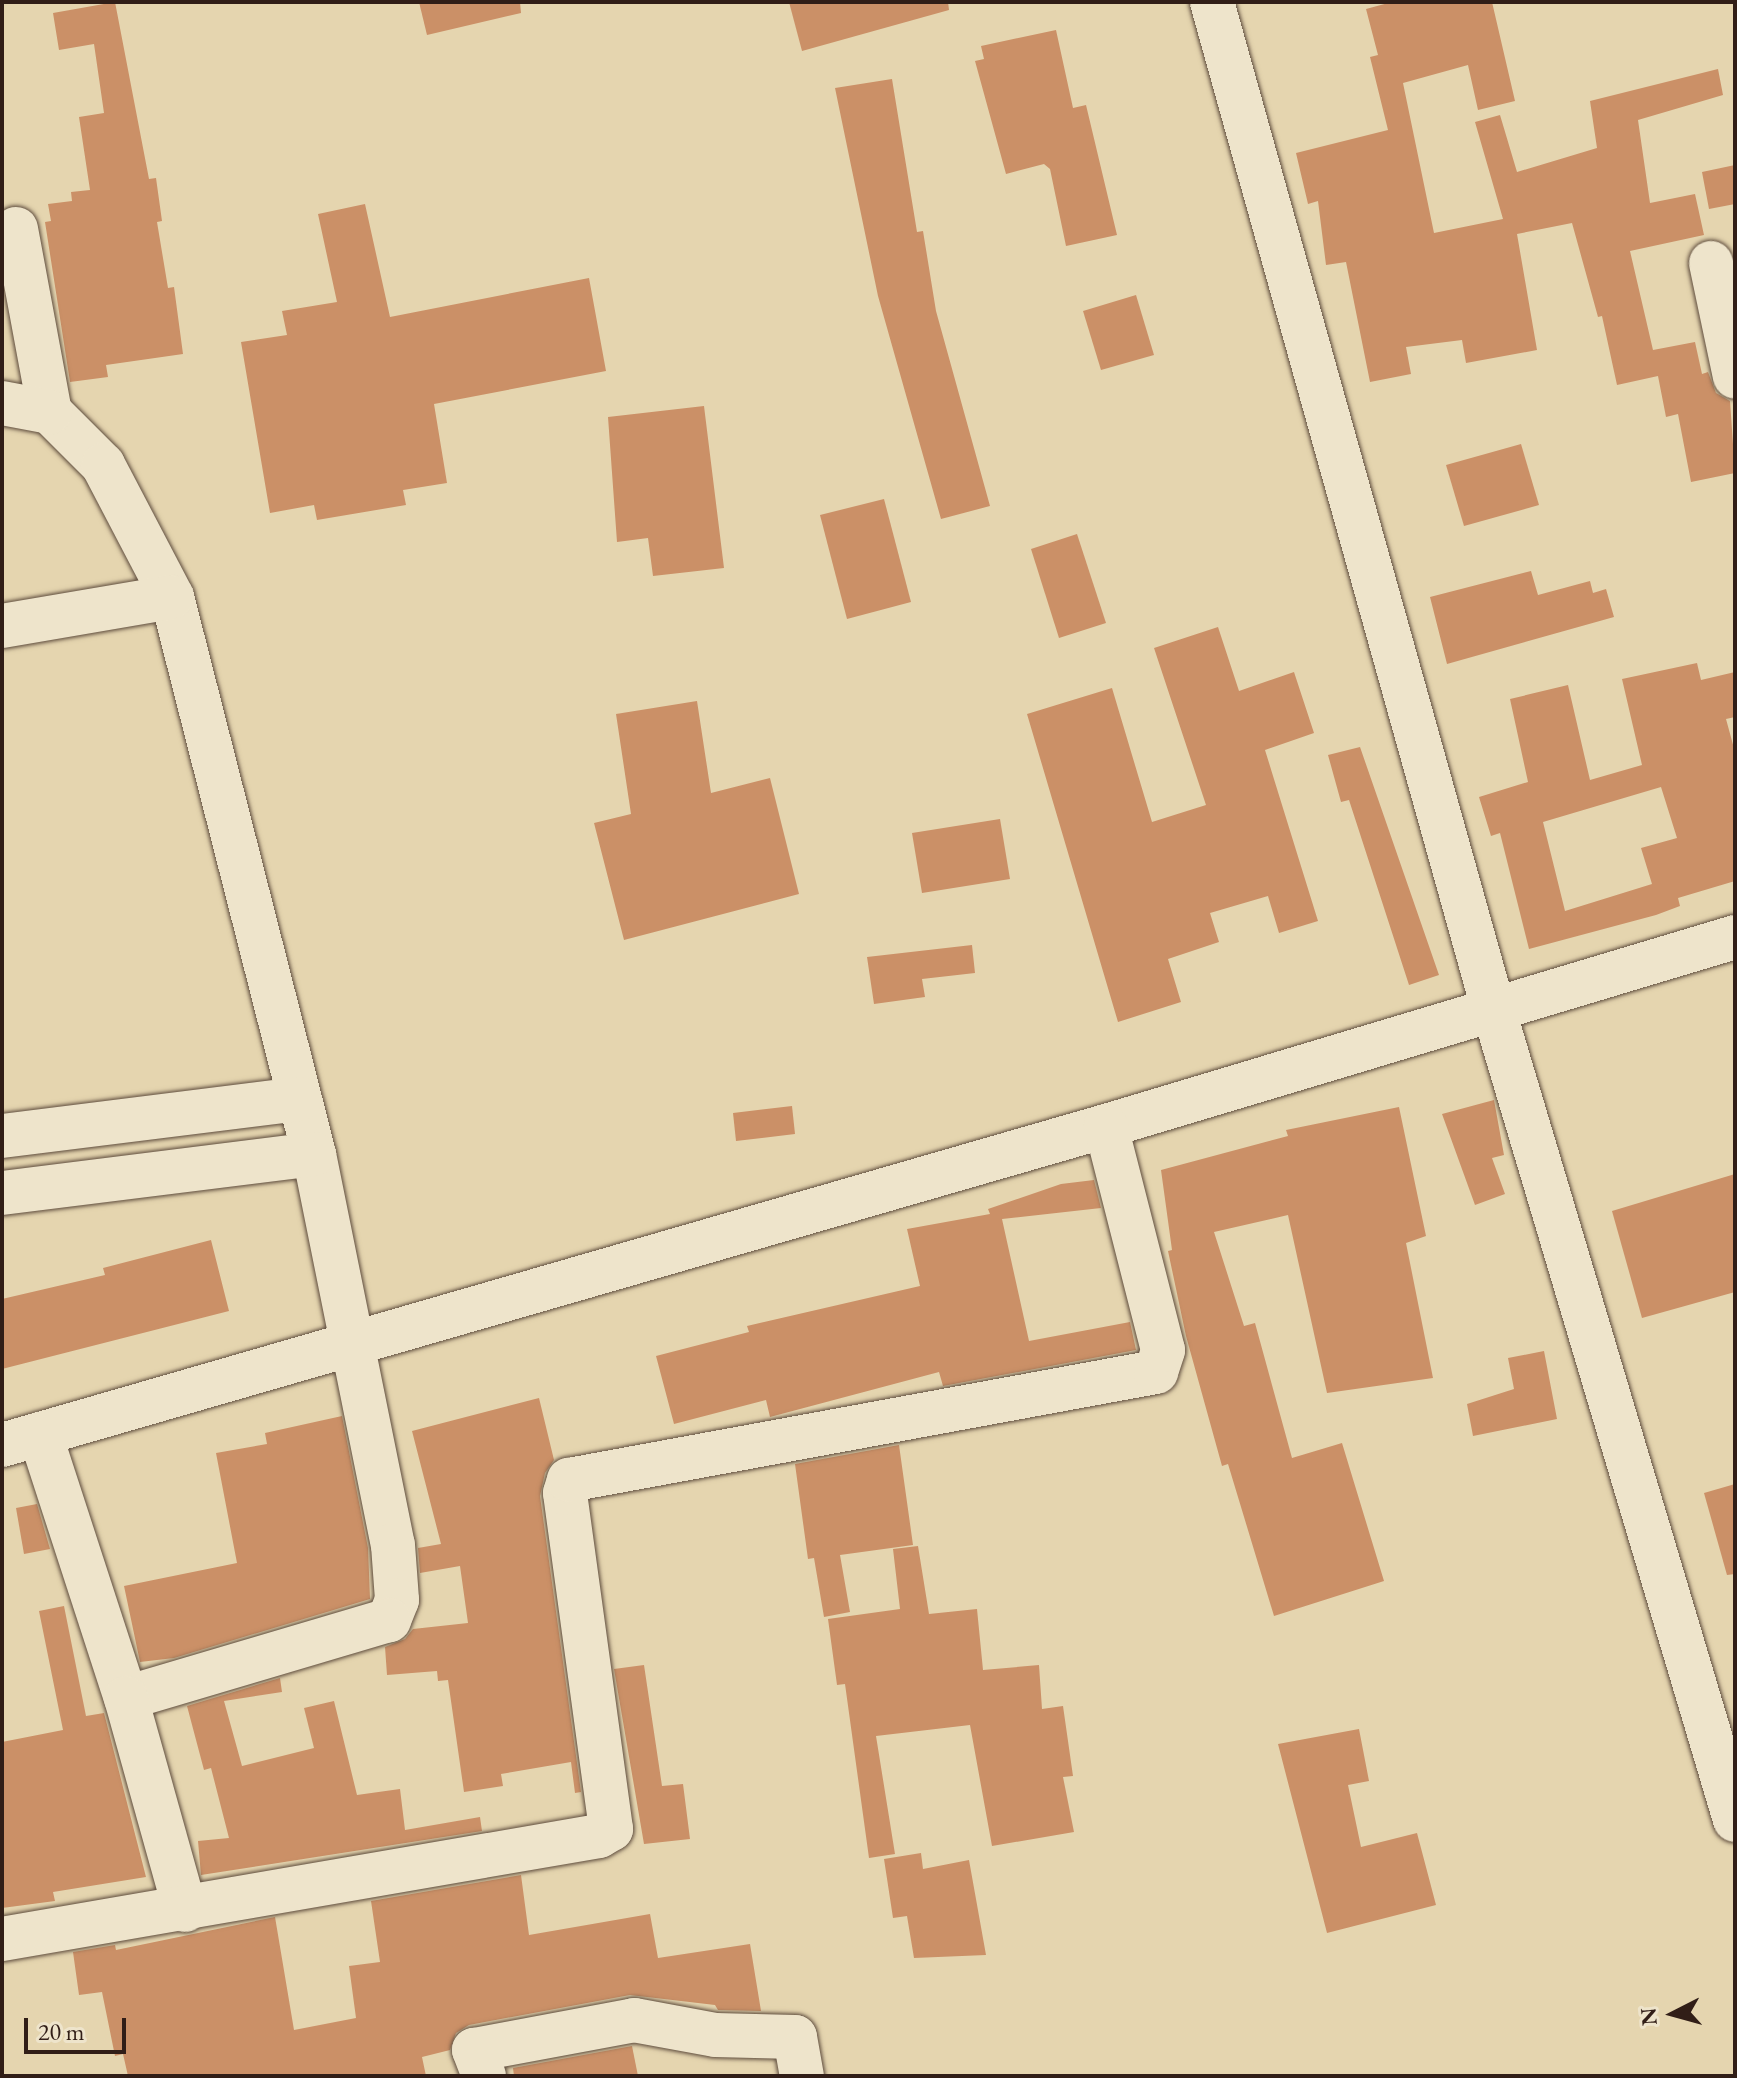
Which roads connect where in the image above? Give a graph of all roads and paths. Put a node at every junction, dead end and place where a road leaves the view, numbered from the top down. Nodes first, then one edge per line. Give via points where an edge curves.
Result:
1 (1212, 2) edge
2 (16, 229) dead end
3 (1711, 263) dead end
4 (1735, 377) edge
5 (2, 403) edge
6 (50, 412) junction
7 (172, 597) junction
8 (2, 626) edge
9 (1735, 937) edge
10 (1494, 1011) junction
11 (300, 1099) junction
12 (1106, 1126) junction
13 (2, 1136) edge
14 (314, 1154) junction
15 (2, 1193) edge
16 (354, 1340) junction
17 (21, 1440) edge
18 (126, 1698) junction
19 (1735, 1820) edge
20 (185, 1910) junction
21 (2, 1939) edge
22 (484, 2076) edge
23 (802, 2076) edge

1 - 10 street
2 - 6 street
3 - 4 street
5 - 6 street
6 - 7 street via 103,465
7 - 8 street
7 - 11 street
9 - 10 street
10 - 12 street
10 - 19 street
11 - 13 street
11 - 14 street
12 - 16 street
12 - 20 street via 1163,1350 1156,1372 569,1480 565,1493 611,1829 599,1836
14 - 15 street
14 - 16 street
16 - 17 street
16 - 18 street via 393,1545 395,1613 380,1624
17 - 18 street
18 - 20 street
20 - 21 street
22 - 23 street via 474,2050 634,2020 715,2035 795,2037

